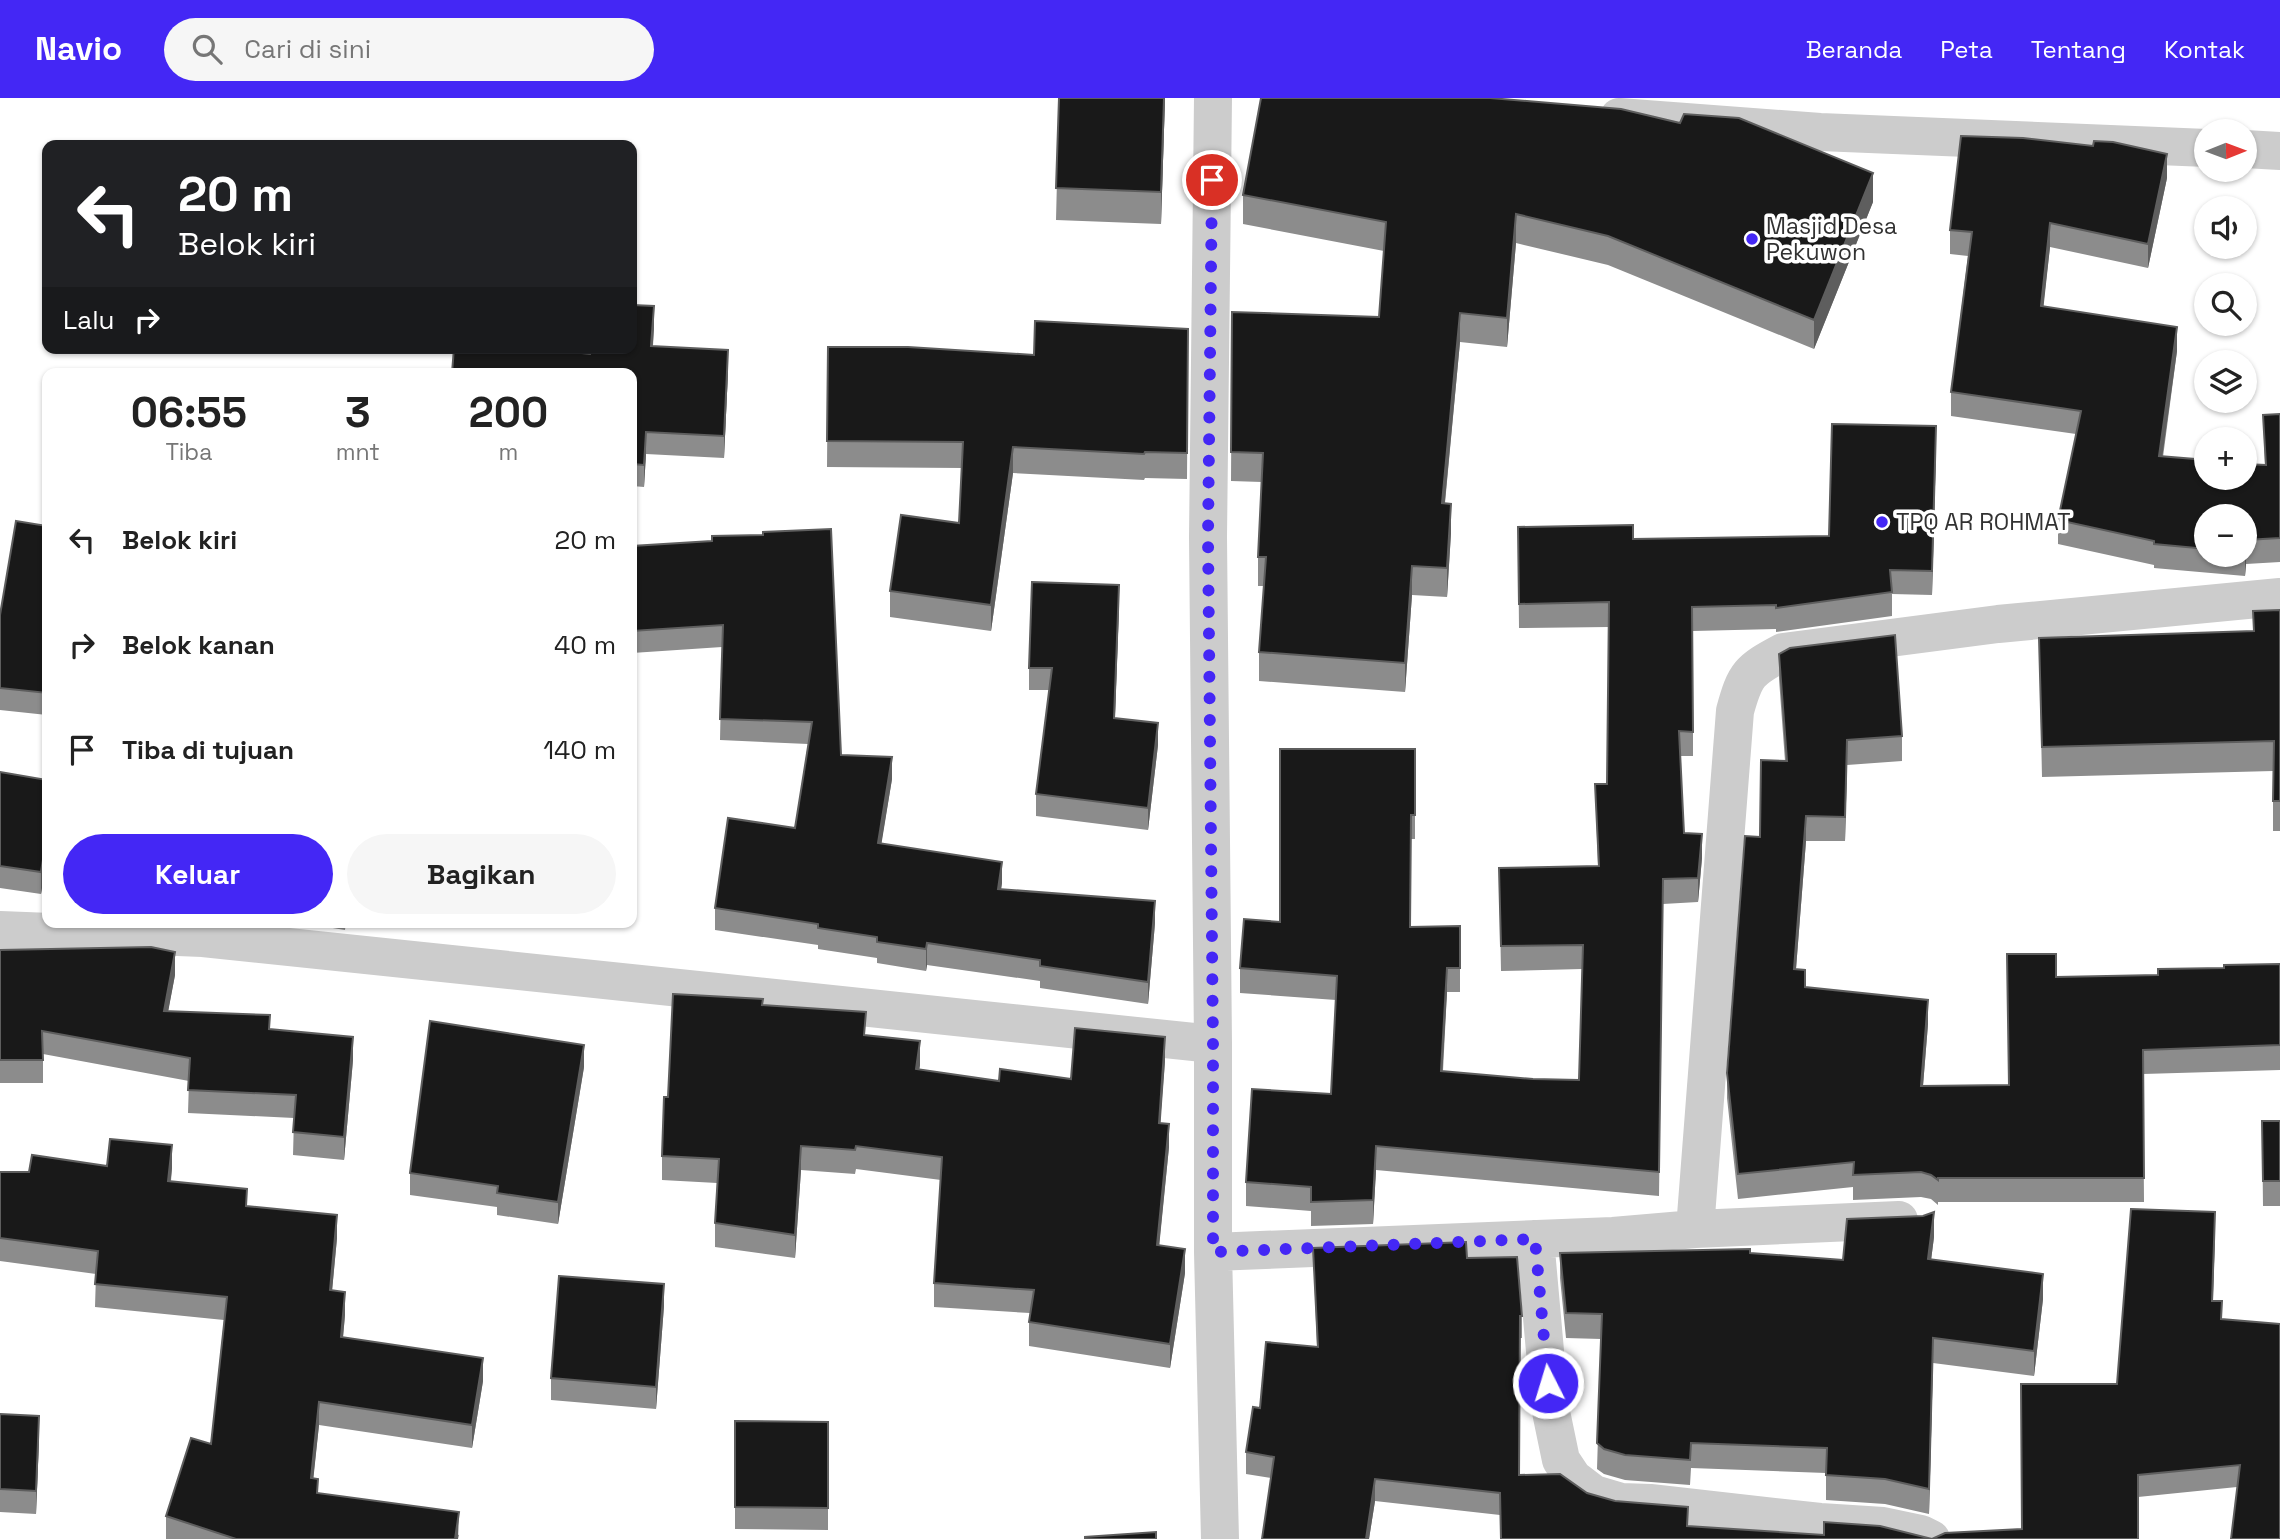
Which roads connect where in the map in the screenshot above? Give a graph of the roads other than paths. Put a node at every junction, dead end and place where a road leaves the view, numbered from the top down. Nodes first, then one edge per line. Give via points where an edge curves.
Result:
1 (1213, 98) edge
2 (1591, 114) edge
3 (1820, 115) edge
4 (2194, 147) edge
5 (2258, 150) edge
6 (2280, 151) edge
7 (2280, 597) edge
8 (0, 930) edge
9 (1213, 1044) junction
10 (1922, 1219) edge
11 (1695, 1229) junction
12 (1535, 1239) junction
13 (1213, 1252) junction
14 (1220, 1539) edge
15 (1931, 1539) edge

1 - 9 street via 1208,537
2 - 3 street
3 - 4 street
5 - 6 street
7 - 11 street via 1998,624 1783,652 1756,666 1742,684 1735,711
8 - 9 street via 203,938
9 - 13 street
10 - 11 street
11 - 12 street
12 - 13 street
12 - 15 street via 1550,1407 1561,1460 1573,1478 1594,1494 1622,1502 1882,1526
13 - 14 street

